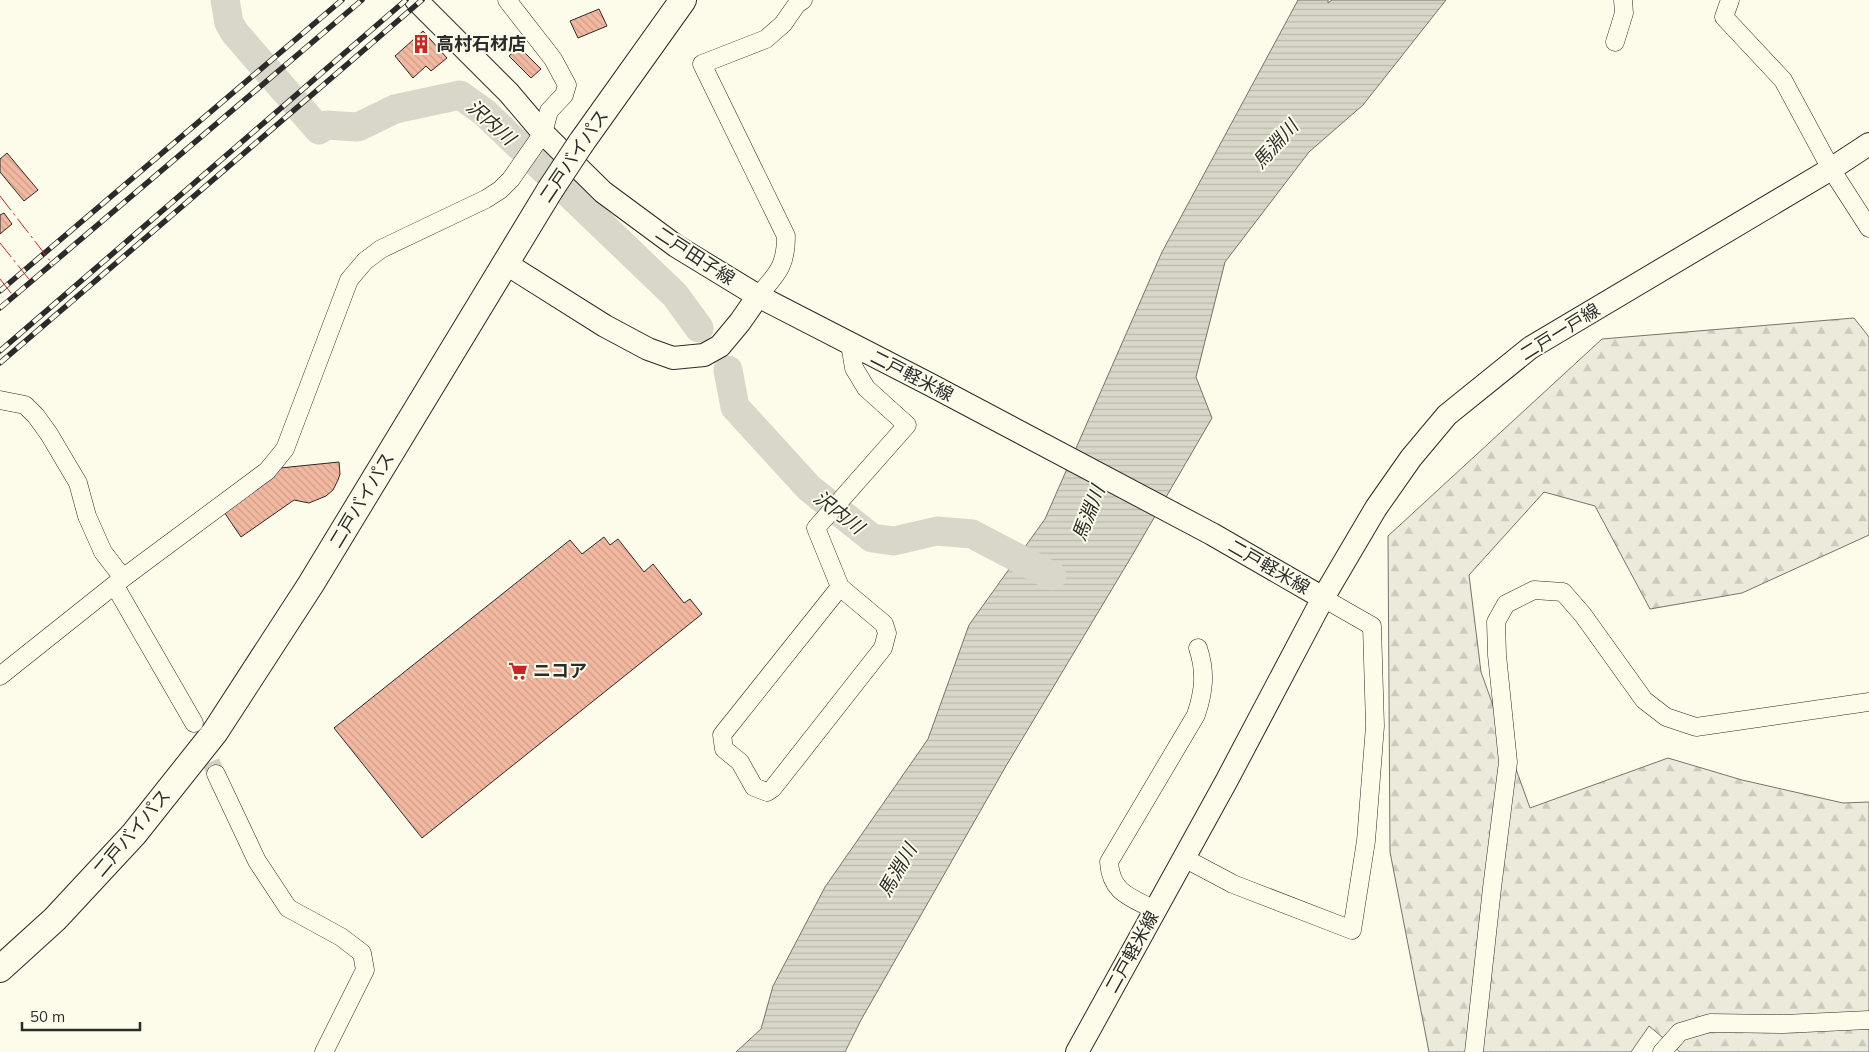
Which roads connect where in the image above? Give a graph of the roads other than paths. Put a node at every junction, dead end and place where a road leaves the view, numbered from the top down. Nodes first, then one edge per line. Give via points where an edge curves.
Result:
1 (416, 0) edge
2 (507, 0) edge
3 (682, 0) edge
4 (1623, 0) edge
5 (1730, 0) edge
6 (797, 1) edge
7 (1615, 42) dead end
8 (543, 133) junction
9 (1869, 144) edge
10 (1831, 169) junction
11 (1869, 228) edge
12 (505, 263) junction
13 (758, 296) junction
14 (850, 344) junction
15 (0, 400) edge
16 (119, 582) junction
17 (840, 587) junction
18 (1323, 598) junction
19 (1198, 648) dead end
20 (0, 676) edge
21 (1869, 702) edge
22 (194, 723) tunnel mouth
23 (216, 774) tunnel mouth
24 (1184, 858) junction
25 (1155, 910) junction
26 (0, 969) edge
27 (1869, 1020) edge
28 (324, 1052) edge
29 (1077, 1052) edge
30 (1474, 1052) edge
31 (1662, 1052) edge

1 - 8 main road, 二戸田子線 via 509,93
2 - 8 street via 568,85 549,112
3 - 12 highway, 二戸バイパス, bridge via 581,143
4 - 7 street via 1624,13
5 - 10 street via 1724,17 1783,80
6 - 13 street via 783,24 766,39 702,64 786,236 786,252 780,272
8 - 13 main road, 二戸田子線 via 603,192 676,246
8 - 16 street via 500,190 381,249 366,261 349,280 338,305 285,448 267,471
9 - 10 main road, 二戸一戸線
10 - 11 street
10 - 18 main road, 二戸一戸線 via 1530,348 1448,415 1411,458 1376,508
12 - 13 main road via 605,326 648,349 673,358 704,355 720,346
12 - 26 highway, 二戸バイパス via 311,584 215,732 134,834 55,919
13 - 14 main road, 二戸軽米線
14 - 17 street via 854,368 866,388 907,425 816,528
14 - 18 main road, 二戸軽米線 via 1212,534
15 - 16 street via 25,406 49,434 78,483 87,516
16 - 20 street
16 - 22 street
17 - 17 street via 722,735 724,749 740,762 754,787 767,792 773,788 883,648 887,633 884,624
18 - 24 main road, 二戸軽米線
18 - 24 street via 1372,626 1374,736 1366,841 1352,930 1233,884
19 - 25 street via 1204,679 1196,715 1109,862 1110,874 1121,892
21 - 30 street via 1696,727 1666,718 1644,700 1563,592 1534,590 1506,604 1496,622 1508,762
23 - 28 street via 257,861 288,908 362,952 365,970
24 - 25 main road, 二戸軽米線
25 - 29 main road, 二戸軽米線
27 - 31 street via 1710,1023 1680,1032

